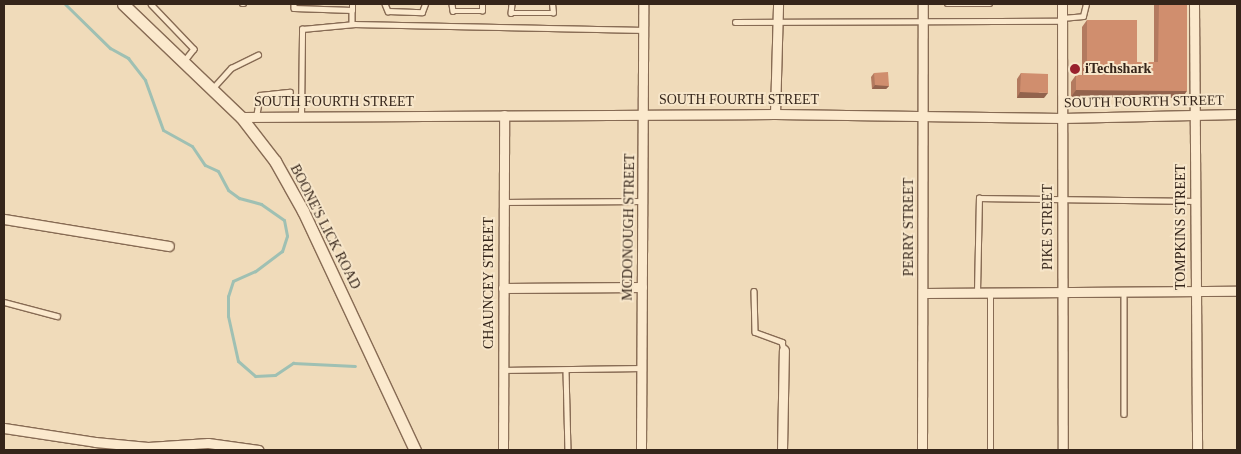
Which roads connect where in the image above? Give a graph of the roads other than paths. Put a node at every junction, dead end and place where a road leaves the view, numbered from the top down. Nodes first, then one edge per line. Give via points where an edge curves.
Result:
1 (151, 4) edge
2 (294, 4) edge
3 (352, 4) edge
4 (385, 4) edge
5 (425, 4) edge
6 (452, 4) edge
7 (482, 4) edge
8 (512, 4) edge
9 (552, 4) edge
10 (643, 4) edge
11 (778, 4) edge
12 (923, 4) edge
13 (947, 4) edge
14 (990, 4) edge
15 (1062, 4) edge
16 (1086, 4) edge
17 (1194, 4) edge
18 (128, 5) edge
19 (352, 10) junction
20 (1062, 19) junction
21 (778, 21) junction
22 (735, 22) dead end
23 (923, 23) junction
24 (352, 24) junction
25 (644, 30) junction
26 (258, 55) dead end
27 (184, 62) junction
28 (212, 89) junction
29 (290, 92) dead end
30 (644, 114) junction
31 (775, 114) junction
32 (1237, 114) edge
33 (504, 115) junction
34 (1195, 115) junction
35 (302, 116) junction
36 (923, 116) junction
37 (241, 117) junction
38 (256, 117) junction
39 (1062, 118) junction
40 (1062, 200) junction
41 (642, 201) junction
42 (1195, 201) junction
43 (504, 202) junction
44 (4, 219) edge
45 (169, 246) dead end
46 (642, 287) junction
47 (503, 288) junction
48 (1237, 290) edge
49 (754, 291) dead end
50 (1196, 291) junction
51 (1062, 292) junction
52 (1124, 292) junction
53 (923, 293) junction
54 (977, 293) junction
55 (990, 293) junction
56 (4, 302) edge
57 (57, 316) dead end
58 (784, 350) joint
59 (641, 368) junction
60 (503, 370) junction
61 (566, 370) junction
62 (1124, 414) dead end
63 (4, 428) edge
64 (259, 450) edge
65 (415, 450) edge
66 (503, 450) edge
67 (568, 450) edge
68 (641, 450) edge
69 (782, 450) edge
70 (922, 450) edge
71 (990, 450) edge
72 (1063, 450) edge
73 (1197, 450) edge

1 - 27 lane via 194,49
2 - 19 lane via 294,8
3 - 19 lane
4 - 5 lane via 388,11 422,12
6 - 7 lane via 452,11 482,11
8 - 9 lane via 512,13 553,14
10 - 25 street, MCDONOUGH STREET
11 - 21 street
12 - 23 street, PERRY STREET
13 - 14 lane
15 - 20 street, PIKE STREET
16 - 20 lane via 1083,16
17 - 34 street, TOMPKINS STREET
18 - 27 street, BOONE'S LICK ROAD
19 - 24 lane
20 - 23 lane
20 - 39 street, PIKE STREET
21 - 22 lane
21 - 23 lane
21 - 31 street
23 - 36 street, PERRY STREET
24 - 25 lane
24 - 35 lane via 302,29
25 - 30 street, MCDONOUGH STREET
26 - 28 lane via 231,68
27 - 28 street, BOONE'S LICK ROAD
28 - 37 street, BOONE'S LICK ROAD
29 - 38 lane via 260,95
30 - 31 street, SOUTH FOURTH STREET
30 - 33 street, SOUTH FOURTH STREET
30 - 41 street, MCDONOUGH STREET
31 - 36 street, SOUTH FOURTH STREET
32 - 34 street, SOUTH FOURTH STREET
33 - 35 street, SOUTH FOURTH STREET
33 - 43 street, CHAUNCEY STREET
34 - 39 street, SOUTH FOURTH STREET
34 - 42 street, TOMPKINS STREET
35 - 38 street, SOUTH FOURTH STREET
36 - 39 street, SOUTH FOURTH STREET
36 - 53 street, PERRY STREET
37 - 38 street, SOUTH FOURTH STREET
37 - 65 street, BOONE'S LICK ROAD via 275,161 304,211
39 - 40 street, PIKE STREET
40 - 42 lane
40 - 51 street, PIKE STREET
40 - 54 lane via 979,198
41 - 43 lane
41 - 46 street, MCDONOUGH STREET
42 - 50 street, TOMPKINS STREET
43 - 47 street, CHAUNCEY STREET
44 - 45 street
46 - 47 street
46 - 59 street, MCDONOUGH STREET
47 - 60 street, CHAUNCEY STREET
48 - 50 street
49 - 58 lane via 754,332 782,342
50 - 52 street
50 - 73 street, TOMPKINS STREET
51 - 52 street
51 - 55 street
51 - 72 street, PIKE STREET
52 - 62 lane
53 - 54 street
53 - 70 street, PERRY STREET
54 - 55 street
55 - 71 lane
56 - 57 lane
58 - 69 street
59 - 61 lane
59 - 68 street, MCDONOUGH STREET
60 - 61 lane
60 - 66 street, CHAUNCEY STREET
61 - 67 lane
63 - 64 street via 148,447 208,443

